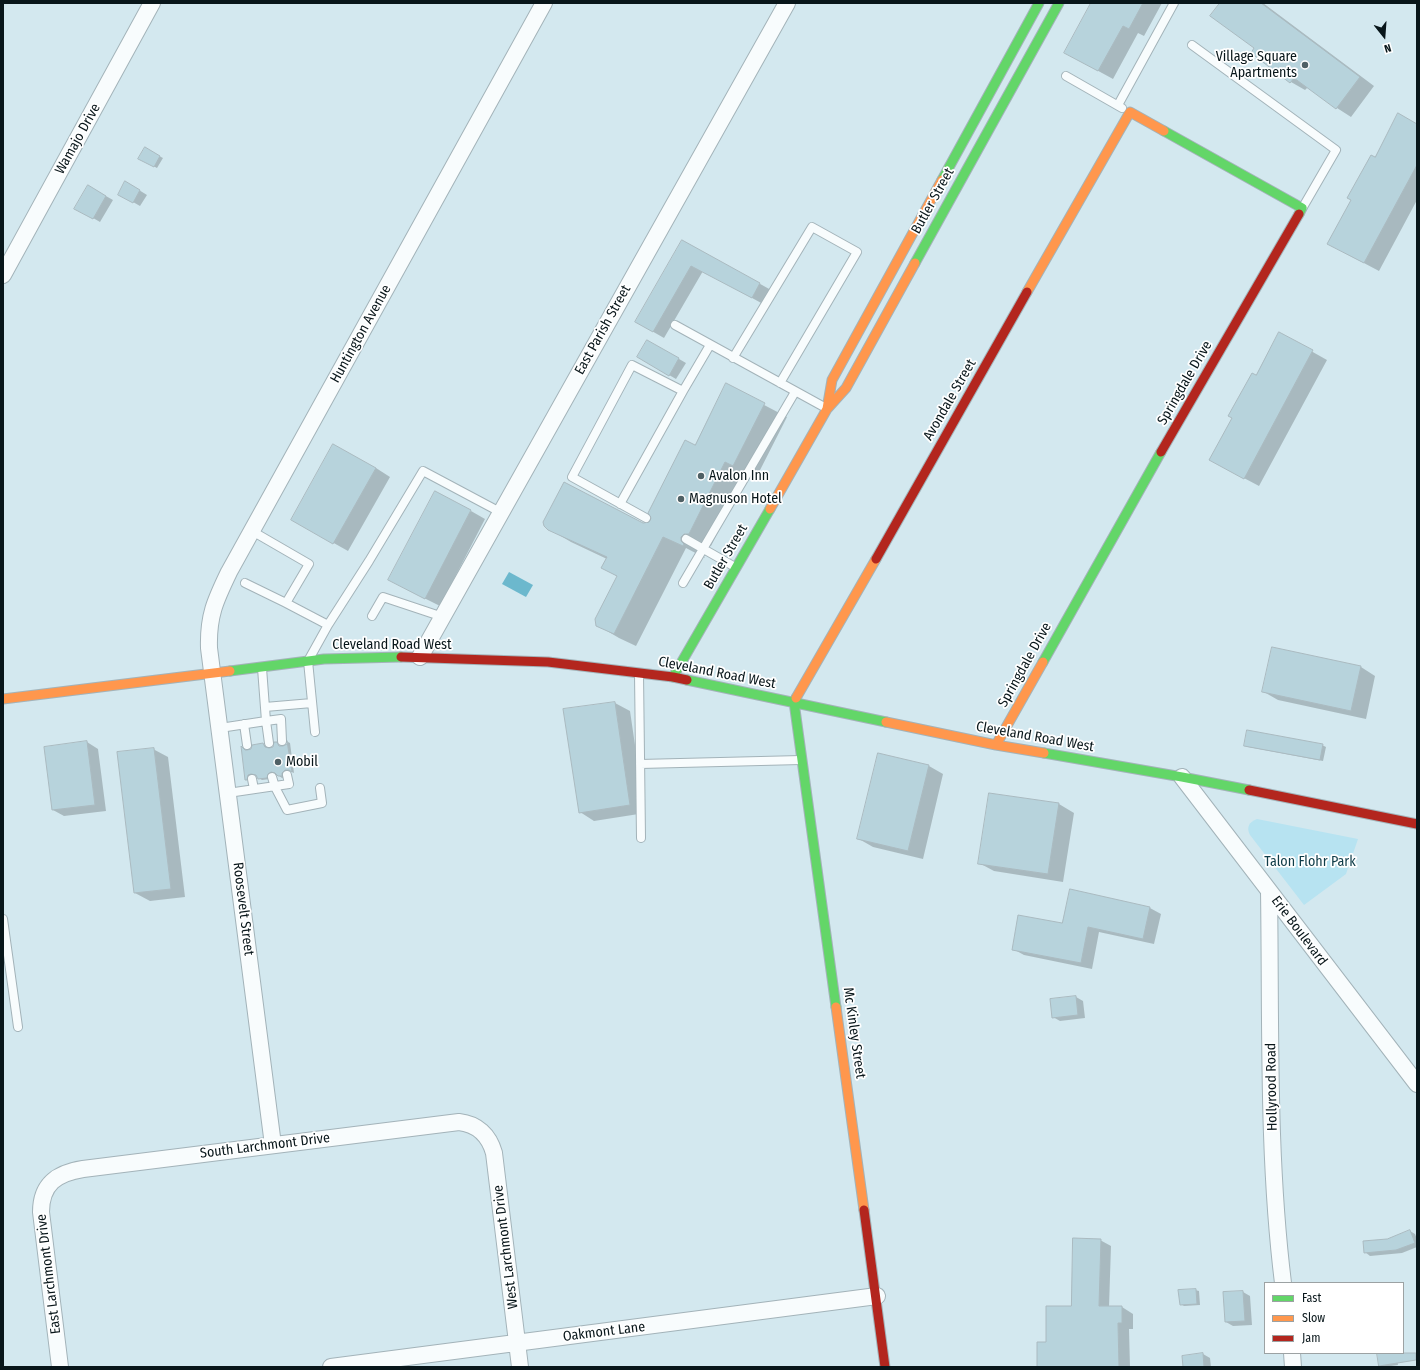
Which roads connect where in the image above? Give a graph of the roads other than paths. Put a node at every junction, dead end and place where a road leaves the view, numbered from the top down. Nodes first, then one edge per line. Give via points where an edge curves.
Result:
1 (152, 3) edge
2 (544, 3) edge
3 (787, 3) edge
4 (1039, 3) edge
5 (1059, 3) edge
6 (1174, 3) edge
7 (1192, 44) dead end
8 (1066, 76) dead end
9 (1118, 105) junction
10 (1130, 112) junction
11 (1302, 208) junction
12 (3, 275) edge
13 (675, 325) dead end
14 (710, 345) junction
15 (733, 358) junction
16 (780, 383) junction
17 (683, 391) junction
18 (795, 392) junction
19 (827, 409) junction
20 (620, 504) junction
21 (500, 512) junction
22 (646, 518) dead end
23 (252, 531) junction
24 (686, 539) dead end
25 (702, 548) junction
26 (736, 567) junction
27 (245, 583) dead end
28 (683, 583) dead end
29 (286, 603) junction
30 (372, 616) dead end
31 (443, 617) junction
32 (328, 625) junction
33 (420, 657) junction
34 (308, 661) junction
35 (262, 667) junction
36 (213, 673) junction
37 (639, 673) junction
38 (673, 677) junction
39 (3, 700) edge
40 (794, 702) junction
41 (312, 703) junction
42 (265, 707) junction
43 (266, 721) junction
44 (244, 724) junction
45 (220, 728) junction
46 (315, 732) dead end
47 (282, 741) dead end
48 (269, 743) dead end
49 (247, 745) dead end
50 (996, 745) junction
51 (802, 760) junction
52 (640, 764) junction
53 (287, 775) dead end
54 (272, 777) dead end
55 (1182, 777) junction
56 (252, 779) dead end
57 (274, 787) junction
58 (320, 788) dead end
59 (254, 789) junction
60 (228, 793) junction
61 (1417, 824) edge
62 (641, 838) dead end
63 (1269, 891) junction
64 (3, 918) edge
65 (18, 1027) dead end
66 (1417, 1084) edge
67 (482, 1131) joint
68 (273, 1145) junction
69 (50, 1183) joint
70 (1283, 1282) edge
71 (877, 1296) junction
72 (517, 1343) junction
73 (1292, 1354) edge
74 (60, 1367) edge
75 (331, 1367) edge
76 (520, 1367) edge
77 (885, 1367) edge
78 (1293, 1367) edge

1 - 12 street, Wamajo Drive
2 - 23 street, Huntington Avenue
3 - 21 street, East Parish Street
4 - 19 main road, Butler Street via 832,380
5 - 19 main road, Butler Street via 846,388
6 - 9 lane
7 - 11 lane via 1336,150
8 - 9 lane
9 - 10 lane
10 - 11 main road
10 - 40 main road, Avondale Street
11 - 50 main road, Springdale Drive
13 - 14 lane
14 - 15 lane
14 - 17 lane
15 - 16 lane
15 - 16 lane via 812,227 857,252
16 - 18 lane
17 - 20 lane
17 - 20 lane via 632,365 572,477
18 - 19 lane
18 - 25 lane
19 - 26 main road, Butler Street
20 - 22 lane
21 - 31 street, East Parish Street
21 - 32 lane via 423,471
23 - 29 lane via 309,564
23 - 36 street, Huntington Avenue via 212,610 209,639
24 - 25 lane
25 - 26 lane
25 - 28 lane
26 - 38 main road, Butler Street
27 - 29 lane
29 - 32 lane
30 - 31 lane via 383,597
31 - 33 street, East Parish Street
32 - 34 lane
33 - 34 main road, Cleveland Road West
33 - 37 main road, Cleveland Road West via 548,662
34 - 35 main road, Cleveland Road West
34 - 41 lane
35 - 36 main road, Cleveland Road West
35 - 42 lane
36 - 39 main road, Cleveland Road West
36 - 45 street, Roosevelt Street
37 - 38 main road, Cleveland Road West
37 - 52 lane
38 - 40 main road, Cleveland Road West
40 - 50 main road, Cleveland Road West
40 - 51 main road, Mc Kinley Street
41 - 42 lane
41 - 46 lane
42 - 43 lane
43 - 44 lane
43 - 47 lane via 281,719
43 - 48 lane
44 - 45 lane
44 - 49 lane
45 - 60 street, Roosevelt Street
50 - 55 main road, Cleveland Road West
51 - 52 lane
51 - 71 main road, Mc Kinley Street
52 - 62 lane
53 - 57 lane via 289,784
54 - 57 lane
55 - 61 main road, Cleveland Road West
55 - 63 street, Erie Boulevard
56 - 59 lane
57 - 58 lane via 287,810 322,804
57 - 59 lane
59 - 60 lane
60 - 68 street, Roosevelt Street
63 - 66 street, Erie Boulevard
63 - 70 street, Hollyrood Road via 1271,1095 1274,1174
64 - 65 lane
67 - 68 street, South Larchmont Drive via 470,1124 455,1122
67 - 72 street, West Larchmont Drive via 494,1153
68 - 69 street, South Larchmont Drive via 79,1170 61,1175
69 - 74 street, East Larchmont Drive via 43,1196 41,1212
71 - 72 street, Oakmont Lane
71 - 77 main road, Mc Kinley Street
72 - 75 street, Oakmont Lane
72 - 76 street, West Larchmont Drive
73 - 78 street

